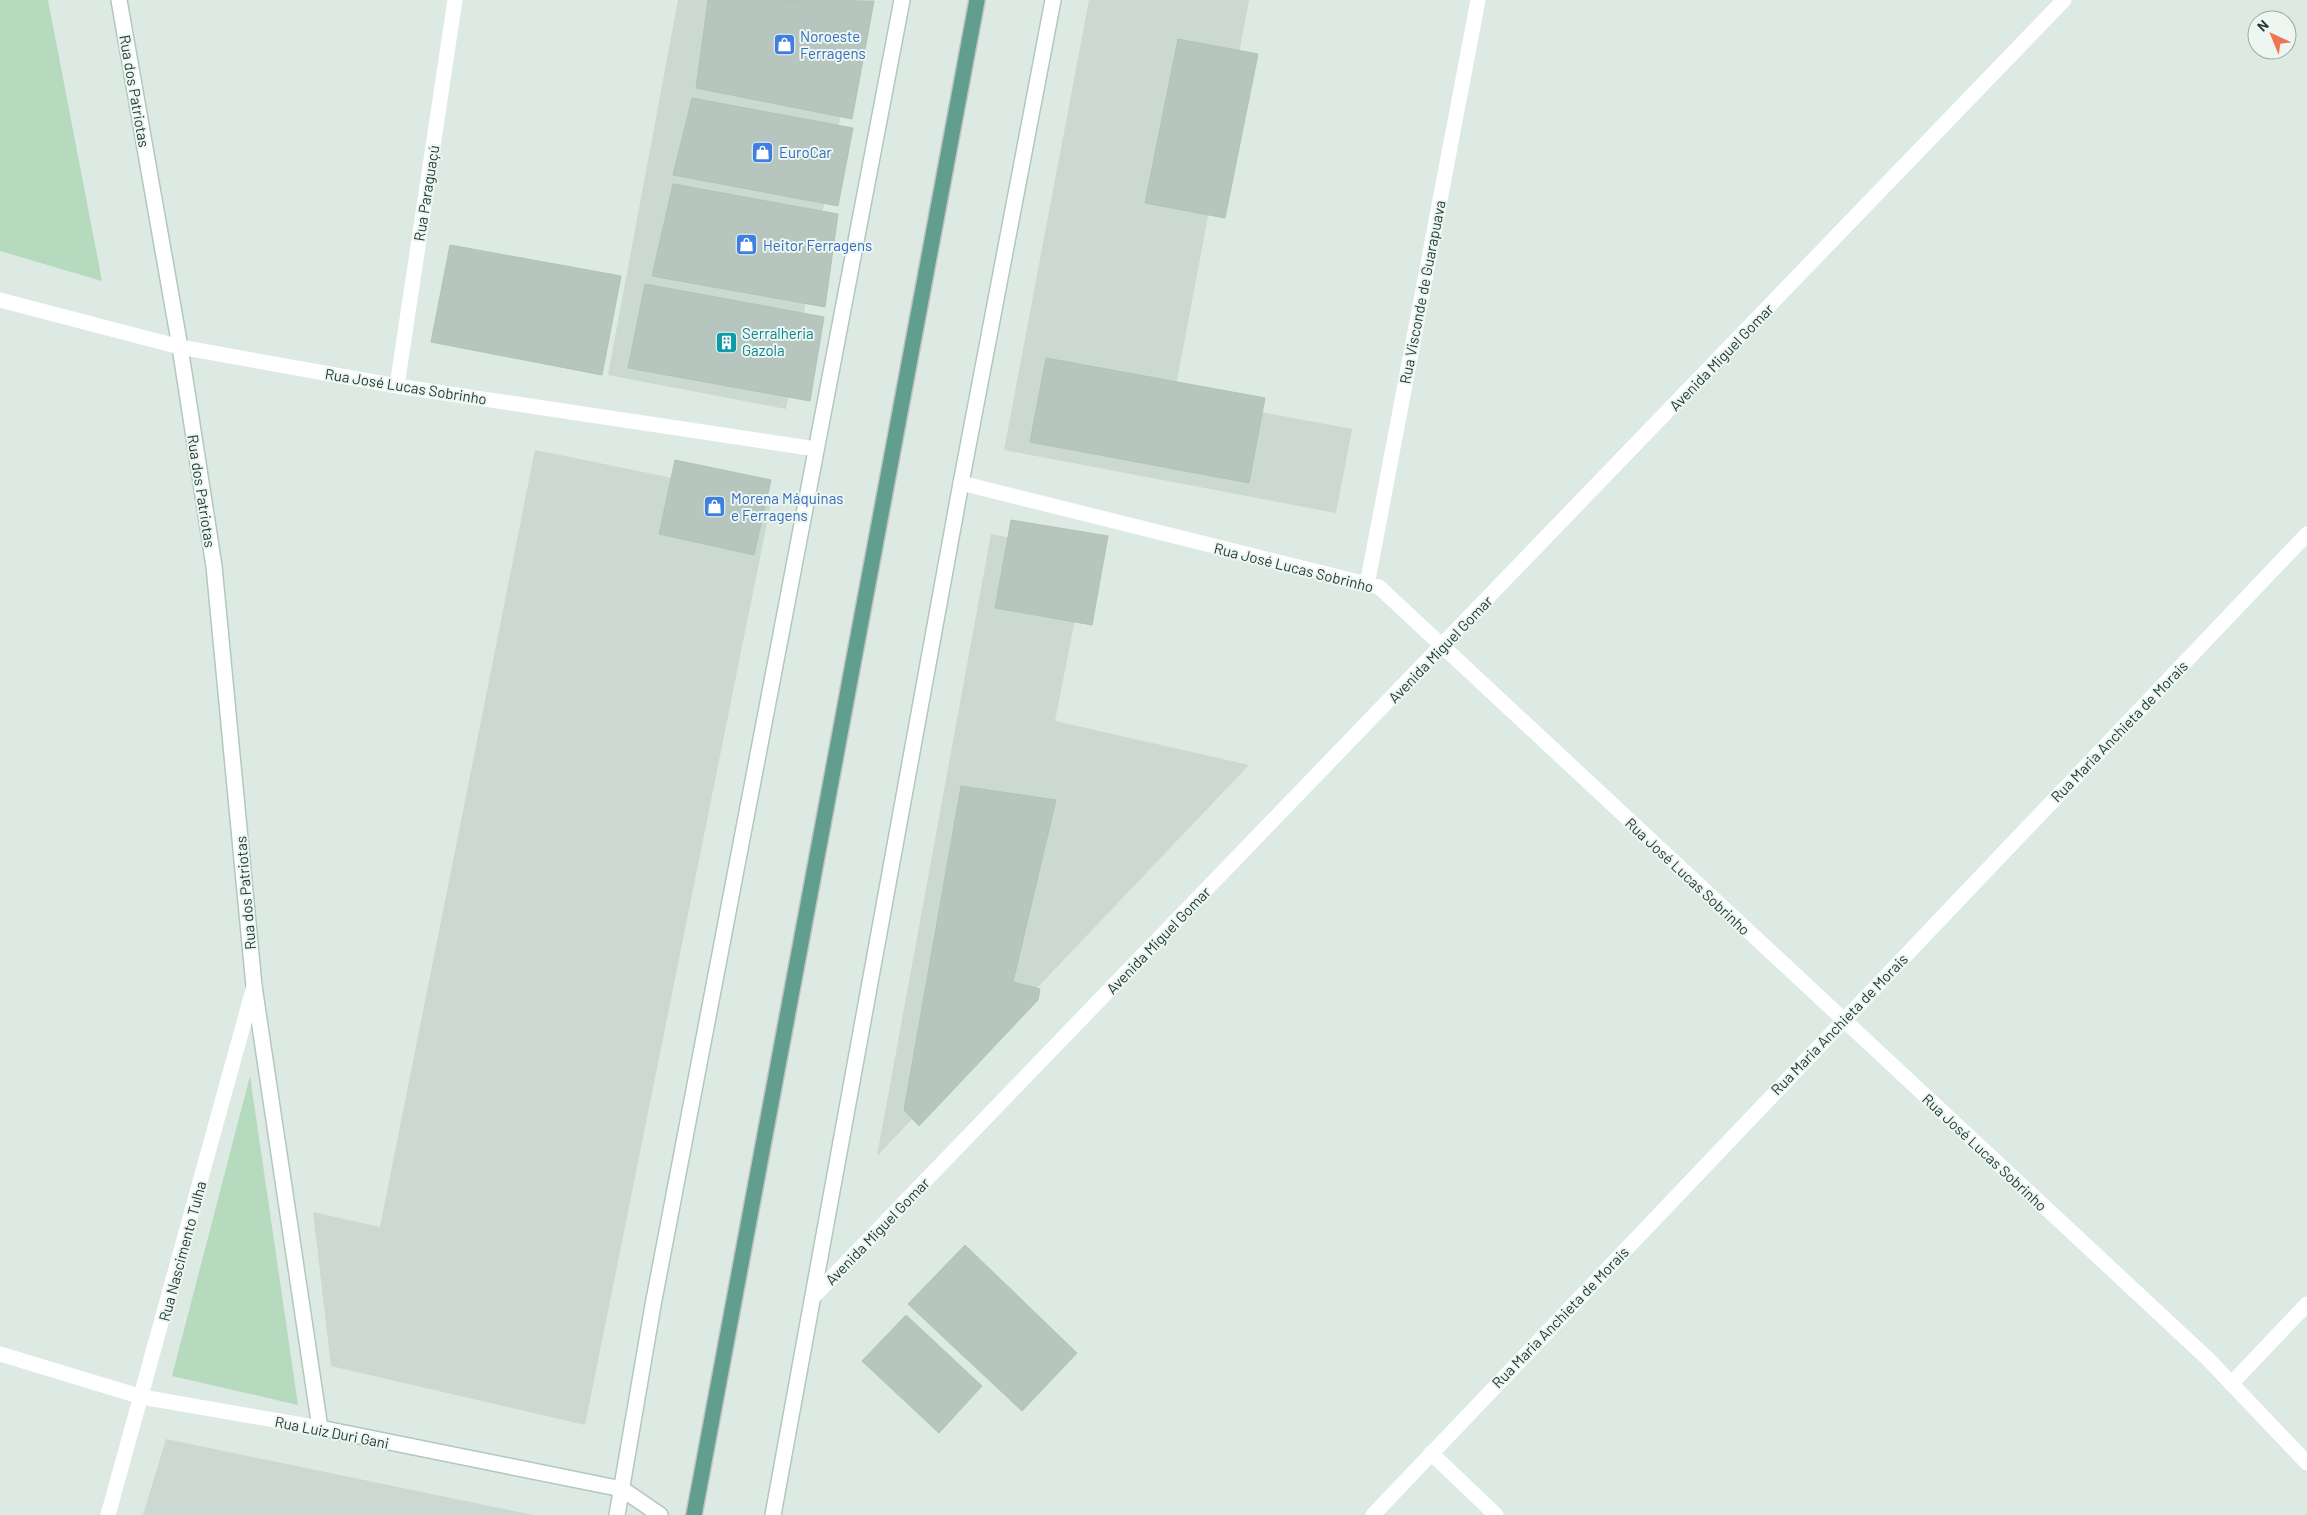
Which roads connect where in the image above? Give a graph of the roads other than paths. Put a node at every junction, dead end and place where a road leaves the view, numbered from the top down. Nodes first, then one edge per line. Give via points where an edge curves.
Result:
1 (119, 0) edge
2 (454, 0) edge
3 (902, 0) edge
4 (977, 0) edge
5 (1053, 0) edge
6 (1478, 0) edge
7 (2064, 0) edge
8 (0, 300) edge
9 (180, 346) junction
10 (397, 386) junction
11 (816, 449) junction
12 (962, 484) junction
13 (2307, 534) edge
14 (1367, 585) junction
15 (1442, 646) junction
16 (254, 986) junction
17 (1843, 1020) junction
18 (814, 1296) junction
19 (2307, 1304) edge
20 (0, 1354) edge
21 (2231, 1384) junction
22 (142, 1398) junction
23 (320, 1428) junction
24 (1431, 1453) junction
25 (2307, 1463) edge
26 (622, 1489) junction
27 (108, 1515) edge
28 (617, 1515) edge
29 (660, 1515) edge
30 (694, 1515) edge
31 (773, 1515) edge
32 (1373, 1515) edge
33 (1496, 1515) edge

1 - 9 street, Rua dos Patriotas
2 - 10 street, Rua Paraguaçú
3 - 11 street
4 - 30 main road
5 - 12 street
6 - 14 street, Rua Visconde de Guarapuava
7 - 15 street, Avenida Miguel Gomar
8 - 9 street, Rua José Lucas Sobrinho
9 - 10 street, Rua José Lucas Sobrinho
9 - 16 street, Rua dos Patriotas via 214,566
10 - 11 street, Rua José Lucas Sobrinho
11 - 26 street via 653,1305
12 - 14 street, Rua José Lucas Sobrinho
12 - 18 street
13 - 17 street, Rua Maria Anchieta de Morais
14 - 15 street, Rua José Lucas Sobrinho via 1379,587
15 - 17 street, Rua José Lucas Sobrinho
15 - 18 street, Avenida Miguel Gomar
16 - 22 street, Rua Nascimento Tulha
16 - 23 street, Rua dos Patriotas
17 - 21 street, Rua José Lucas Sobrinho
17 - 24 street, Rua Maria Anchieta de Morais
18 - 31 street
19 - 21 street
20 - 22 street, Rua Luiz Duri Gani
21 - 25 street, Rua José Lucas Sobrinho
22 - 23 street, Rua Luiz Duri Gani
22 - 27 street, Rua Nascimento Tulha
23 - 26 street, Rua Luiz Duri Gani
24 - 32 street, Rua Maria Anchieta de Morais
24 - 33 street
26 - 28 street
26 - 29 street, Rua Luiz Duri Gani

